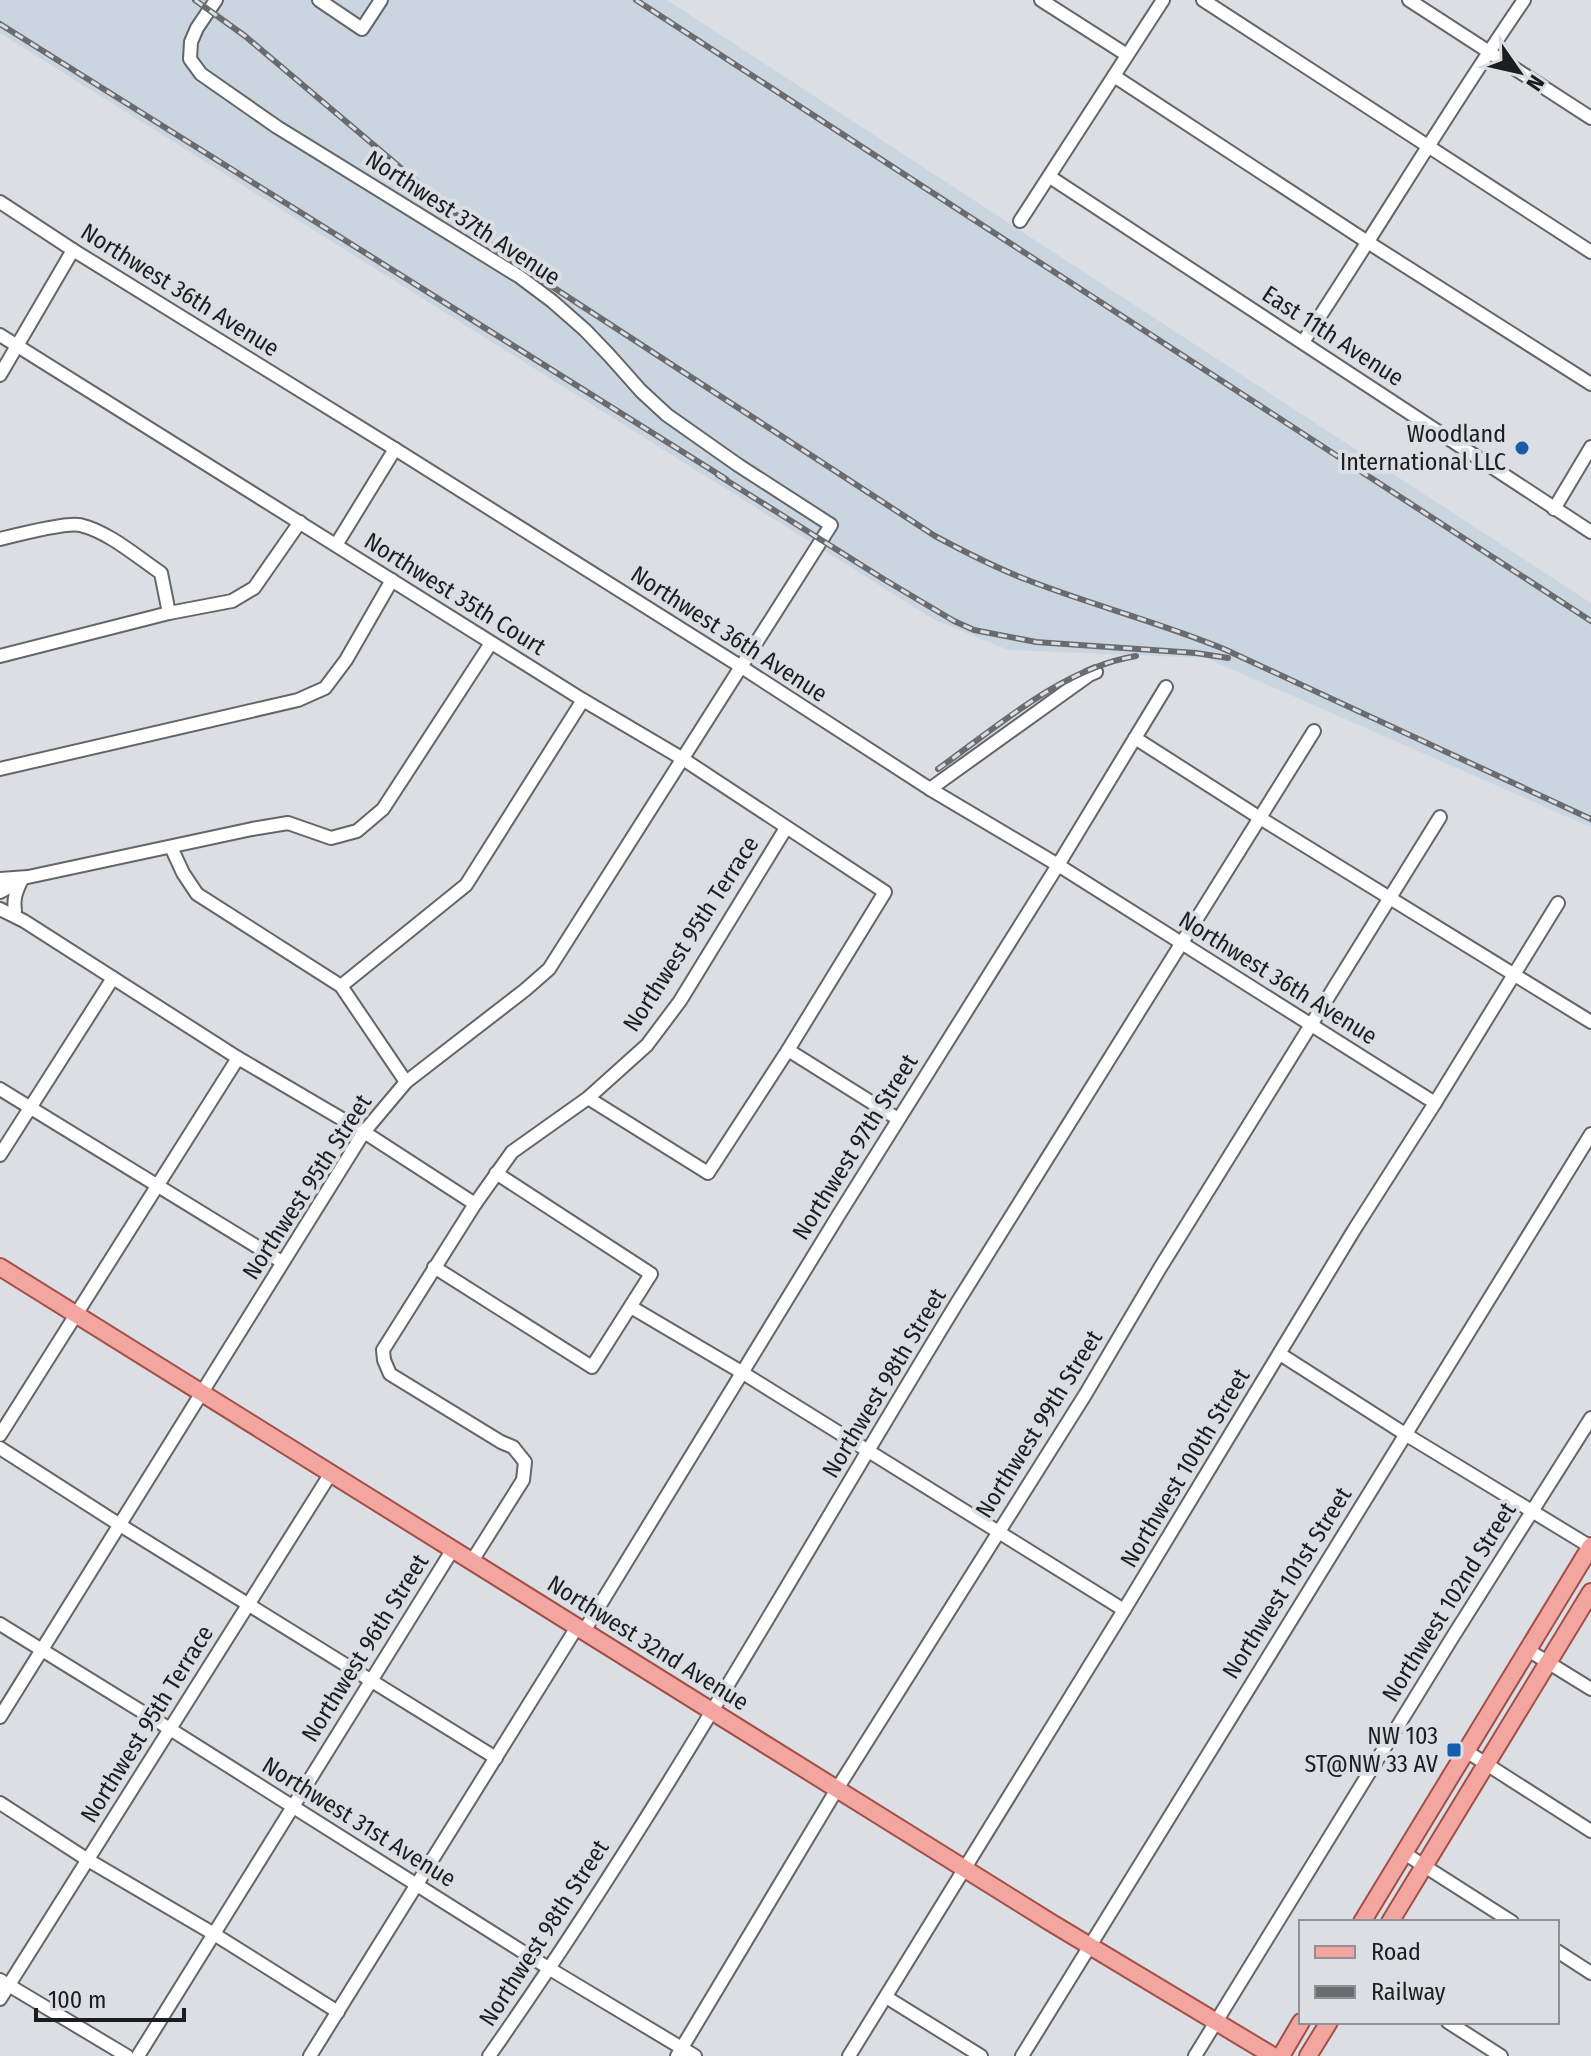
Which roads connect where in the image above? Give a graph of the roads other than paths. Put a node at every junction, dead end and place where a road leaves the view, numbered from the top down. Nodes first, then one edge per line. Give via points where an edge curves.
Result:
1 (216, 0) edge
2 (319, 0) edge
3 (381, 0) edge
4 (1041, 0) edge
5 (1163, 0) edge
6 (1203, 0) edge
7 (1409, 0) edge
8 (1524, 0) edge
9 (1488, 52) junction
10 (1127, 55) junction
11 (1114, 76) junction
12 (1591, 118) edge
13 (1429, 146) junction
14 (1050, 177) junction
15 (0, 202) edge
16 (1020, 221) dead end
17 (1369, 243) junction
18 (73, 250) junction
19 (1591, 252) edge
20 (0, 335) edge
21 (1303, 342) junction
22 (18, 346) junction
23 (0, 375) edge
24 (1591, 384) edge
25 (1591, 447) edge
26 (395, 449) junction
27 (1554, 509) junction
28 (300, 522) junction
29 (831, 525) joint
30 (1591, 532) edge
31 (0, 539) edge
32 (336, 545) junction
33 (392, 580) junction
34 (169, 613) junction
35 (491, 643) junction
36 (0, 656) edge
37 (740, 666) junction
38 (1096, 672) dead end
39 (1166, 687) dead end
40 (583, 700) junction
41 (1314, 731) dead end
42 (1135, 738) junction
43 (683, 759) junction
44 (0, 769) edge
45 (930, 789) junction
46 (1440, 817) dead end
47 (1260, 818) junction
48 (786, 828) junction
49 (171, 847) junction
50 (1058, 865) junction
51 (0, 879) edge
52 (25, 879) junction
53 (0, 895) edge
54 (1390, 897) junction
55 (1558, 903) dead end
56 (0, 909) edge
57 (20, 916) junction
58 (1181, 944) junction
59 (1514, 976) junction
60 (113, 978) junction
61 (341, 986) junction
62 (1591, 1022) edge
63 (1312, 1024) junction
64 (788, 1050) junction
65 (238, 1058) junction
66 (406, 1082) junction
67 (0, 1089) edge
68 (588, 1098) junction
69 (1435, 1103) junction
70 (30, 1107) junction
71 (898, 1119) junction
72 (364, 1132) junction
73 (1591, 1134) edge
74 (0, 1155) edge
75 (496, 1173) junction
76 (158, 1185) junction
77 (475, 1204) junction
78 (282, 1262) junction
79 (0, 1267) edge
80 (434, 1267) junction
81 (631, 1307) junction
82 (76, 1314) junction
83 (1280, 1354) junction
84 (743, 1373) junction
85 (202, 1393) junction
86 (1591, 1418) edge
87 (1405, 1434) junction
88 (0, 1435) edge
89 (0, 1448) edge
90 (869, 1452) junction
91 (331, 1473) junction
92 (1532, 1511) junction
93 (120, 1525) junction
94 (999, 1531) junction
95 (1591, 1547) edge
96 (453, 1549) junction
97 (472, 1561) junction
98 (1591, 1576) edge
99 (1591, 1592) edge
100 (249, 1604) junction
101 (1124, 1610) junction
102 (1579, 1612) junction
103 (0, 1624) edge
104 (581, 1629) junction
105 (42, 1650) junction
106 (1528, 1650) junction
107 (1548, 1662) junction
108 (371, 1680) junction
109 (1591, 1689) edge
110 (712, 1711) junction
111 (0, 1717) edge
112 (170, 1729) junction
113 (1466, 1751) junction
114 (496, 1758) junction
115 (1488, 1763) junction
116 (837, 1789) junction
117 (0, 1803) edge
118 (293, 1807) junction
119 (1591, 1831) edge
120 (1404, 1853) junction
121 (88, 1860) junction
122 (1424, 1866) junction
123 (964, 1868) junction
124 (417, 1885) junction
125 (1363, 1920) edge
126 (1391, 1920) edge
127 (1509, 1920) edge
128 (214, 1934) junction
129 (1089, 1945) junction
130 (1559, 1952) edge
131 (550, 1969) junction
132 (1591, 1973) edge
133 (4, 1983) edge
134 (886, 1997) junction
135 (0, 1999) edge
136 (338, 2012) junction
137 (1216, 2021) junction
138 (1300, 2024) edge
139 (1328, 2024) edge
140 (1451, 2024) edge
141 (680, 2052) edge
142 (127, 2056) edge
143 (138, 2056) edge
144 (310, 2056) edge
145 (489, 2056) edge
146 (695, 2056) edge
147 (849, 2056) edge
148 (981, 2056) edge
149 (1022, 2056) edge
150 (1195, 2056) edge
151 (1273, 2056) edge
152 (1281, 2056) edge
153 (1308, 2056) edge
154 (1501, 2056) edge

1 - 29 street, Northwest 37th Avenue via 190,47 190,59 201,74 520,277 585,330 660,409
2 - 3 street via 362,29
4 - 10 street
5 - 10 street
6 - 13 street
7 - 9 street
8 - 9 street
9 - 12 street
9 - 13 street
10 - 11 street
11 - 14 street
11 - 17 street
13 - 17 street
13 - 19 street
14 - 16 street
14 - 21 street, East 11th Avenue
15 - 18 street, Northwest 36th Avenue
17 - 21 street
17 - 24 street
18 - 22 street
18 - 26 street, Northwest 36th Avenue
20 - 22 street, Northwest 35th Court
21 - 27 street, East 11th Avenue
22 - 23 street
22 - 28 street, Northwest 35th Court
25 - 27 street
26 - 32 street
26 - 37 street, Northwest 36th Avenue
27 - 30 street, East 11th Avenue
28 - 32 street, Northwest 35th Court
28 - 34 street via 254,588 232,601
29 - 37 street, Northwest 95th Street
31 - 34 street via 78,524 109,537 161,573
32 - 33 street, Northwest 35th Court
33 - 35 street, Northwest 35th Court
33 - 44 street via 325,688 298,700
34 - 36 street
35 - 40 street, Northwest 35th Court
35 - 49 street via 383,809 357,831 331,838 288,823
37 - 43 street, Northwest 95th Street
37 - 45 street, Northwest 36th Avenue
38 - 45 street
39 - 42 street, Northwest 97th Street
40 - 43 street, Northwest 35th Court
40 - 61 street via 466,885
41 - 47 street, Northwest 98th Street
42 - 47 street
42 - 50 street, Northwest 97th Street
43 - 48 street, Northwest 35th Court
43 - 66 street, Northwest 95th Street via 549,969
45 - 50 street, Northwest 36th Avenue
46 - 54 street, Northwest 99th Street
47 - 54 street
47 - 58 street, Northwest 98th Street
48 - 64 street, Northwest 35th Court via 885,892
48 - 68 street, Northwest 95th Terrace via 680,1001 647,1045
49 - 52 street
49 - 61 street via 197,894
50 - 58 street, Northwest 36th Avenue
50 - 71 street, Northwest 97th Street
51 - 52 street
52 - 53 street
52 - 57 street via 13,902
53 - 57 street
54 - 59 street
54 - 63 street, Northwest 99th Street
55 - 59 street, Northwest 100th Street
56 - 57 street
57 - 60 street
58 - 63 street, Northwest 36th Avenue
58 - 90 street, Northwest 98th Street
59 - 62 street
59 - 69 street, Northwest 100th Street
60 - 65 street
60 - 70 street
61 - 66 street
63 - 69 street, Northwest 36th Avenue
63 - 94 street, Northwest 99th Street
64 - 68 street via 708,1173
64 - 71 street
65 - 72 street
65 - 76 street
66 - 72 street, Northwest 95th Street
67 - 70 street
68 - 75 street, Northwest 95th Terrace via 512,1152
69 - 83 street, Northwest 100th Street
70 - 74 street
70 - 76 street
71 - 84 street, Northwest 97th Street
72 - 77 street
72 - 78 street, Northwest 95th Street
73 - 87 street, Northwest 101st Street
75 - 77 street, Northwest 95th Terrace
75 - 81 street via 651,1274
76 - 78 street
76 - 82 street
77 - 80 street, Northwest 95th Terrace
78 - 85 street, Northwest 95th Street
79 - 82 main road, Northwest 32nd Avenue
80 - 81 street via 592,1367
80 - 97 street, Northwest 95th Terrace via 383,1350 390,1374 513,1447 525,1462 523,1480
81 - 84 street
82 - 85 main road, Northwest 32nd Avenue
82 - 88 street
83 - 87 street
83 - 101 street, Northwest 100th Street
84 - 90 street
84 - 104 street, Northwest 97th Street
85 - 91 main road, Northwest 32nd Avenue
85 - 93 street, Northwest 95th Street
86 - 92 street, Northwest 102nd Street
87 - 92 street
87 - 129 street, Northwest 101st Street
89 - 93 street
90 - 94 street
90 - 110 street, Northwest 98th Street
91 - 96 main road, Northwest 32nd Avenue
91 - 100 street, Northwest 95th Terrace
92 - 95 street
92 - 137 street, Northwest 102nd Street
93 - 100 street
93 - 105 street, Northwest 95th Street
94 - 101 street
94 - 116 street, Northwest 99th Street
95 - 106 main road
96 - 97 main road, Northwest 32nd Avenue
96 - 108 street, Northwest 96th Street
97 - 104 main road, Northwest 32nd Avenue
98 - 102 main road via 1578,1601
99 - 102 main road
100 - 108 street
100 - 112 street, Northwest 95th Terrace
101 - 123 street, Northwest 100th Street
102 - 107 main road
103 - 105 street, Northwest 31st Avenue
104 - 110 main road, Northwest 32nd Avenue
104 - 114 street, Northwest 97th Street
105 - 111 street, Northwest 95th Street
105 - 112 street, Northwest 31st Avenue
106 - 107 street
106 - 113 main road
107 - 109 street
107 - 115 main road
108 - 114 street
108 - 118 street, Northwest 96th Street
110 - 116 main road, Northwest 32nd Avenue
110 - 131 street, Northwest 98th Street
112 - 118 street, Northwest 31st Avenue
112 - 121 street, Northwest 95th Terrace
113 - 115 street
113 - 120 main road
114 - 124 street, Northwest 97th Street
115 - 119 street
115 - 122 main road
116 - 123 main road, Northwest 32nd Avenue
116 - 141 street, Northwest 99th Street
117 - 121 street
118 - 124 street, Northwest 31st Avenue
118 - 128 street, Northwest 96th Street
120 - 122 street
120 - 125 main road
121 - 128 street
121 - 133 street, Northwest 95th Terrace
122 - 126 main road
122 - 127 street
123 - 129 main road, Northwest 32nd Avenue
123 - 134 street, Northwest 100th Street
124 - 131 street, Northwest 31st Avenue
124 - 136 street, Northwest 97th Street
128 - 136 street
128 - 143 street, Northwest 96th Street
129 - 137 main road, Northwest 32nd Avenue
129 - 149 street, Northwest 101st Street
130 - 132 street
131 - 141 street, Northwest 31st Avenue
131 - 145 street, Northwest 98th Street
133 - 135 street, Northwest 95th Terrace
133 - 142 street
134 - 147 street, Northwest 100th Street
134 - 148 street
136 - 144 street, Northwest 97th Street
137 - 150 street, Northwest 102nd Street
137 - 151 main road, Northwest 32nd Avenue
138 - 152 main road
139 - 153 main road
140 - 154 street
141 - 146 street, Northwest 31st Avenue

